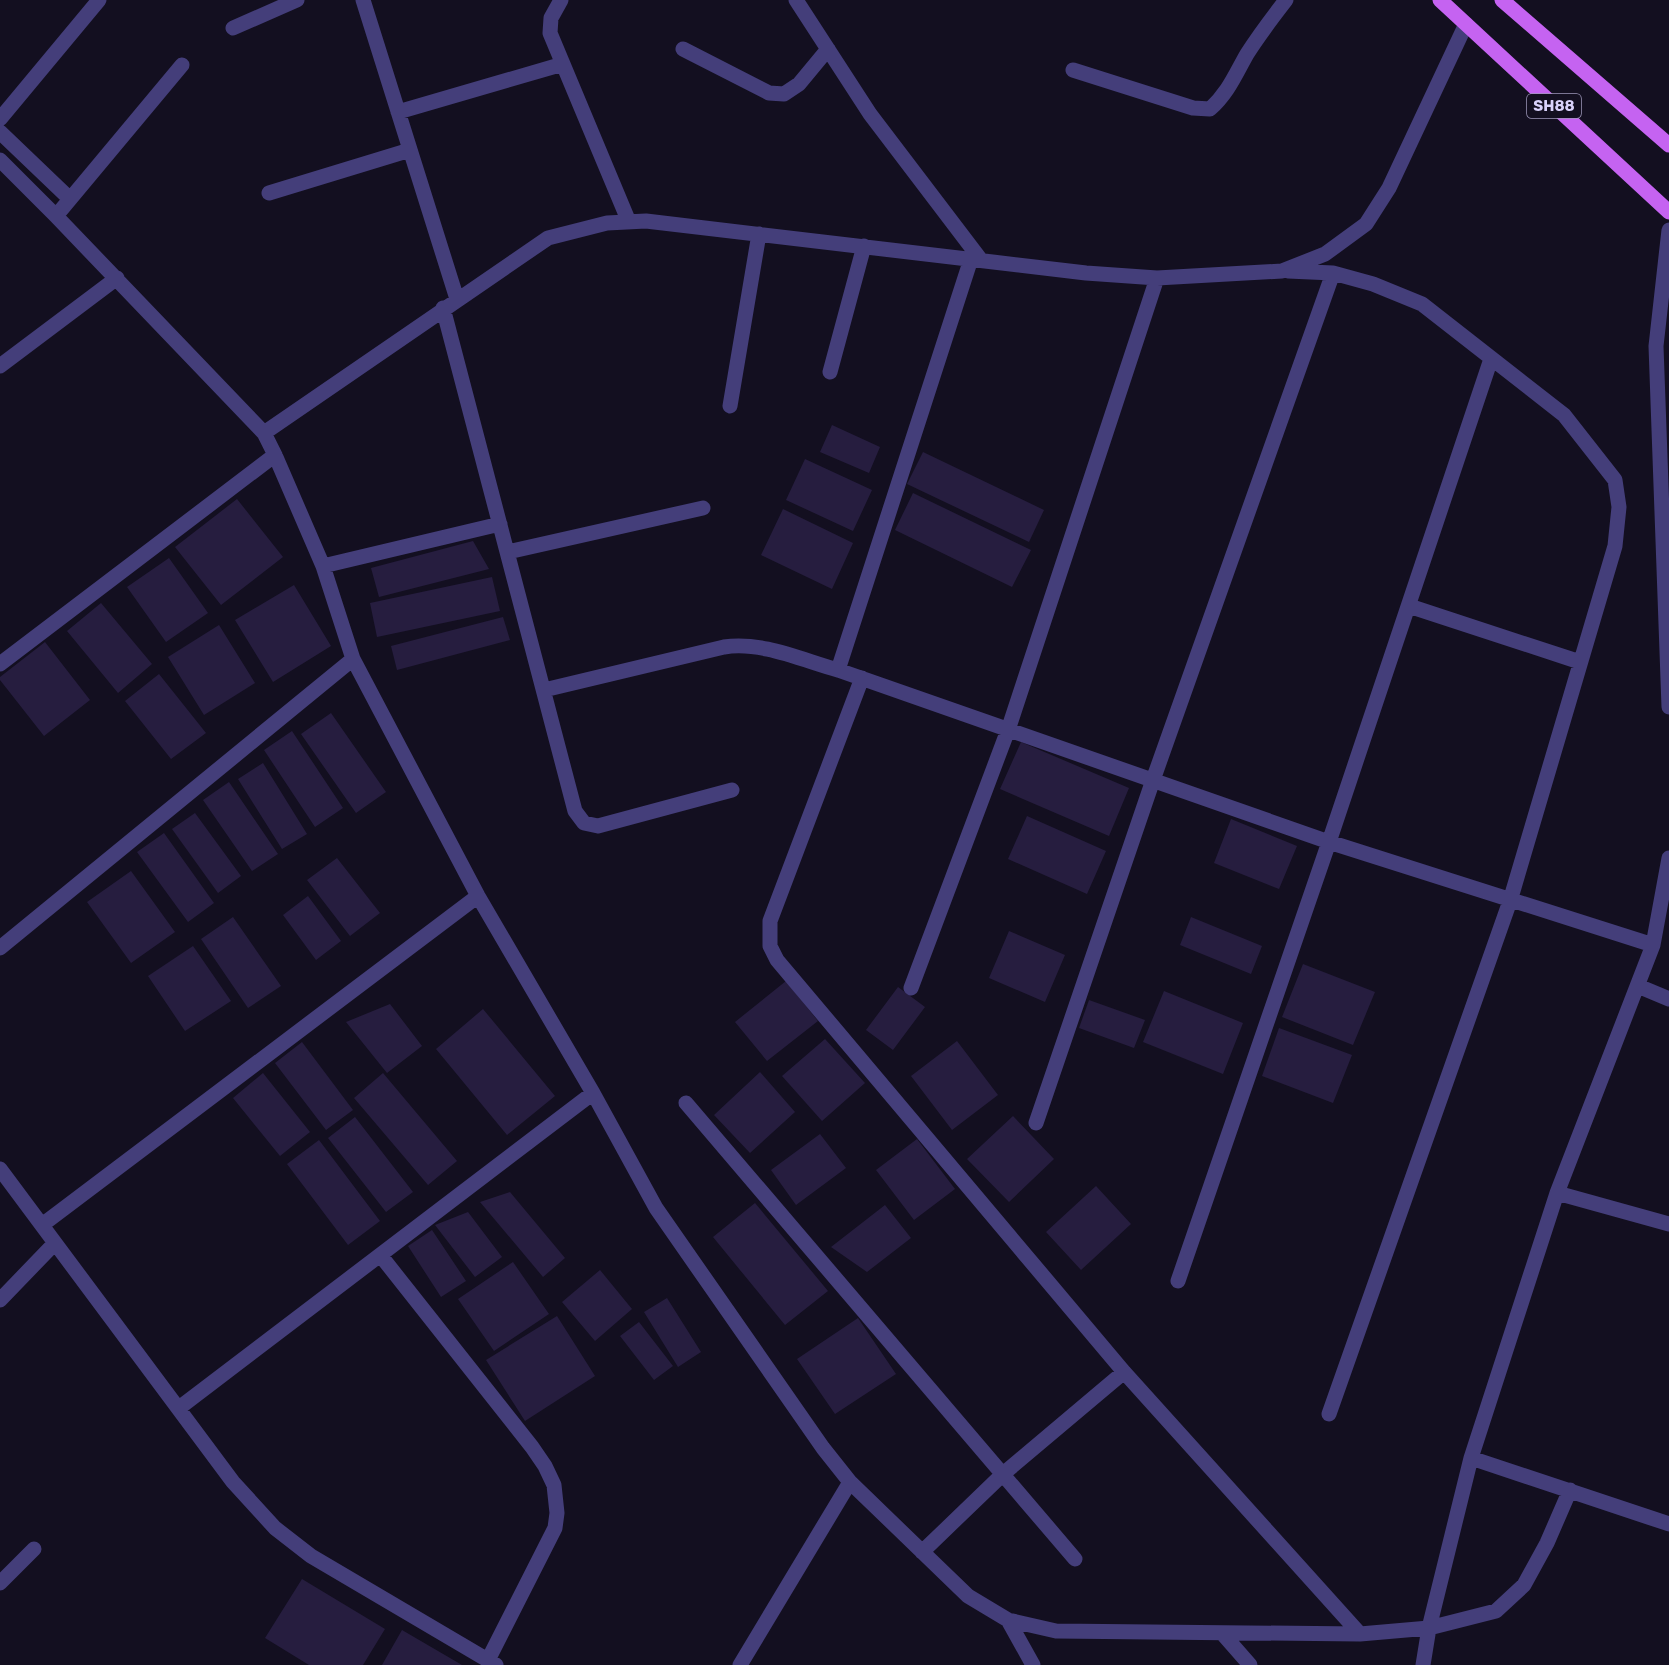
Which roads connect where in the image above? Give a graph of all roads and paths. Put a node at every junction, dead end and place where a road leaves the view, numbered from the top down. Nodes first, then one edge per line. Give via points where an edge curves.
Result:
1 (99, 0) edge
2 (297, 0) edge
3 (363, 0) edge
4 (561, 0) edge
5 (796, 0) edge
6 (1286, 0) edge
7 (1440, 0) edge
8 (1502, 0) edge
9 (1466, 24) junction
10 (233, 28) dead end
11 (683, 49) dead end
12 (828, 50) junction
13 (563, 64) junction
14 (182, 65) dead end
15 (1073, 70) dead end
16 (398, 112) junction
17 (0, 118) edge
18 (0, 132) edge
19 (1669, 145) edge
20 (410, 150) junction
21 (0, 160) edge
22 (269, 193) dead end
23 (70, 199) junction
24 (1669, 212) edge
25 (56, 216) junction
26 (629, 222) junction
27 (1669, 230) edge
28 (759, 234) junction
29 (864, 246) junction
30 (976, 260) junction
31 (1282, 271) junction
32 (1333, 273) junction
33 (117, 278) junction
34 (1157, 278) junction
35 (457, 299) junction
36 (443, 308) junction
37 (1491, 358) junction
38 (0, 366) edge
39 (830, 372) dead end
40 (730, 406) dead end
41 (264, 433) junction
42 (275, 454) junction
43 (703, 508) dead end
44 (500, 524) junction
45 (508, 552) junction
46 (323, 566) junction
47 (1409, 606) junction
48 (353, 659) junction
49 (1580, 662) junction
50 (0, 664) edge
51 (838, 670) junction
52 (862, 678) junction
53 (544, 690) junction
54 (1669, 707) edge
55 (1008, 730) junction
56 (1152, 780) junction
57 (732, 790) dead end
58 (1329, 842) junction
59 (1669, 858) edge
60 (1669, 869) edge
61 (478, 896) junction
62 (1510, 901) junction
63 (1653, 945) junction
64 (0, 948) edge
65 (1638, 986) junction
66 (911, 988) dead end
67 (1669, 999) edge
68 (593, 1093) junction
69 (686, 1103) dead end
70 (1036, 1123) dead end
71 (0, 1169) edge
72 (1557, 1193) junction
73 (1669, 1224) edge
74 (42, 1225) junction
75 (55, 1243) junction
76 (381, 1256) junction
77 (1178, 1281) dead end
78 (0, 1300) edge
79 (1124, 1372) junction
80 (179, 1408) junction
81 (1329, 1414) dead end
82 (1471, 1458) junction
83 (1003, 1474) junction
84 (850, 1482) junction
85 (1570, 1491) junction
86 (1669, 1524) edge
87 (34, 1549) dead end
88 (922, 1552) junction
89 (1075, 1559) dead end
90 (0, 1583) edge
91 (1008, 1620) junction
92 (1429, 1628) junction
93 (1222, 1633) junction
94 (1360, 1634) junction
95 (492, 1663) edge
96 (740, 1665) edge
97 (1033, 1665) edge
98 (1250, 1665) edge
99 (1423, 1665) edge

1 - 17 street
2 - 10 street
3 - 16 street
4 - 13 street via 551,18 550,33
5 - 12 street
6 - 15 street via 1247,54 1223,97 1210,109 1193,108
7 - 9 main road, SH88
8 - 19 main road, SH88
9 - 24 main road, SH88
9 - 31 street via 1389,188 1366,224 1325,254
11 - 12 street via 769,93 784,94 799,84
12 - 30 street
13 - 16 street
13 - 26 street
14 - 23 street
16 - 20 street
18 - 23 street
20 - 22 street
20 - 35 street
21 - 25 street
23 - 25 street
25 - 33 street
26 - 28 street
26 - 35 street via 607,223 548,238
27 - 54 street via 1656,346
28 - 29 street
28 - 40 street
29 - 30 street
29 - 39 street
30 - 34 street
30 - 51 street
31 - 32 street
31 - 34 street
32 - 37 street via 1422,304
32 - 56 street
33 - 38 street
33 - 41 street
34 - 55 street
35 - 36 street
36 - 41 street
36 - 44 street
37 - 47 street
37 - 49 street via 1563,415 1615,480 1619,507 1615,546
41 - 42 street
42 - 46 street
42 - 50 street
43 - 45 street
44 - 45 street
44 - 46 street
45 - 53 street
46 - 48 street
47 - 49 street
47 - 58 street
48 - 61 street
48 - 64 street
49 - 62 street
51 - 52 street
51 - 53 street via 741,644
52 - 55 street
52 - 79 street via 770,921 770,946 777,960
53 - 57 street via 575,812 584,823 598,826
55 - 56 street
55 - 66 street
56 - 58 street
56 - 70 street
58 - 62 street
58 - 77 street
59 - 60 street
60 - 63 street
61 - 68 street
61 - 74 street
62 - 63 street
62 - 81 street
63 - 65 street
65 - 67 street
65 - 72 street
68 - 76 street
68 - 84 street via 656,1208 822,1448
69 - 83 street
71 - 74 street
72 - 73 street
72 - 82 street
74 - 75 street
75 - 78 street
75 - 80 street
76 - 80 street
76 - 95 street via 532,1447 554,1485 555,1528
79 - 83 street
79 - 94 street
80 - 95 street via 233,1482 275,1528 311,1556
82 - 85 street
82 - 92 street
83 - 88 street
83 - 89 street
84 - 88 street
84 - 96 street
85 - 86 street
85 - 92 street via 1524,1585 1496,1611
87 - 90 street
88 - 91 street via 968,1596
91 - 93 street via 1056,1631
91 - 97 street
92 - 94 street
92 - 99 street
93 - 94 street
93 - 98 street

